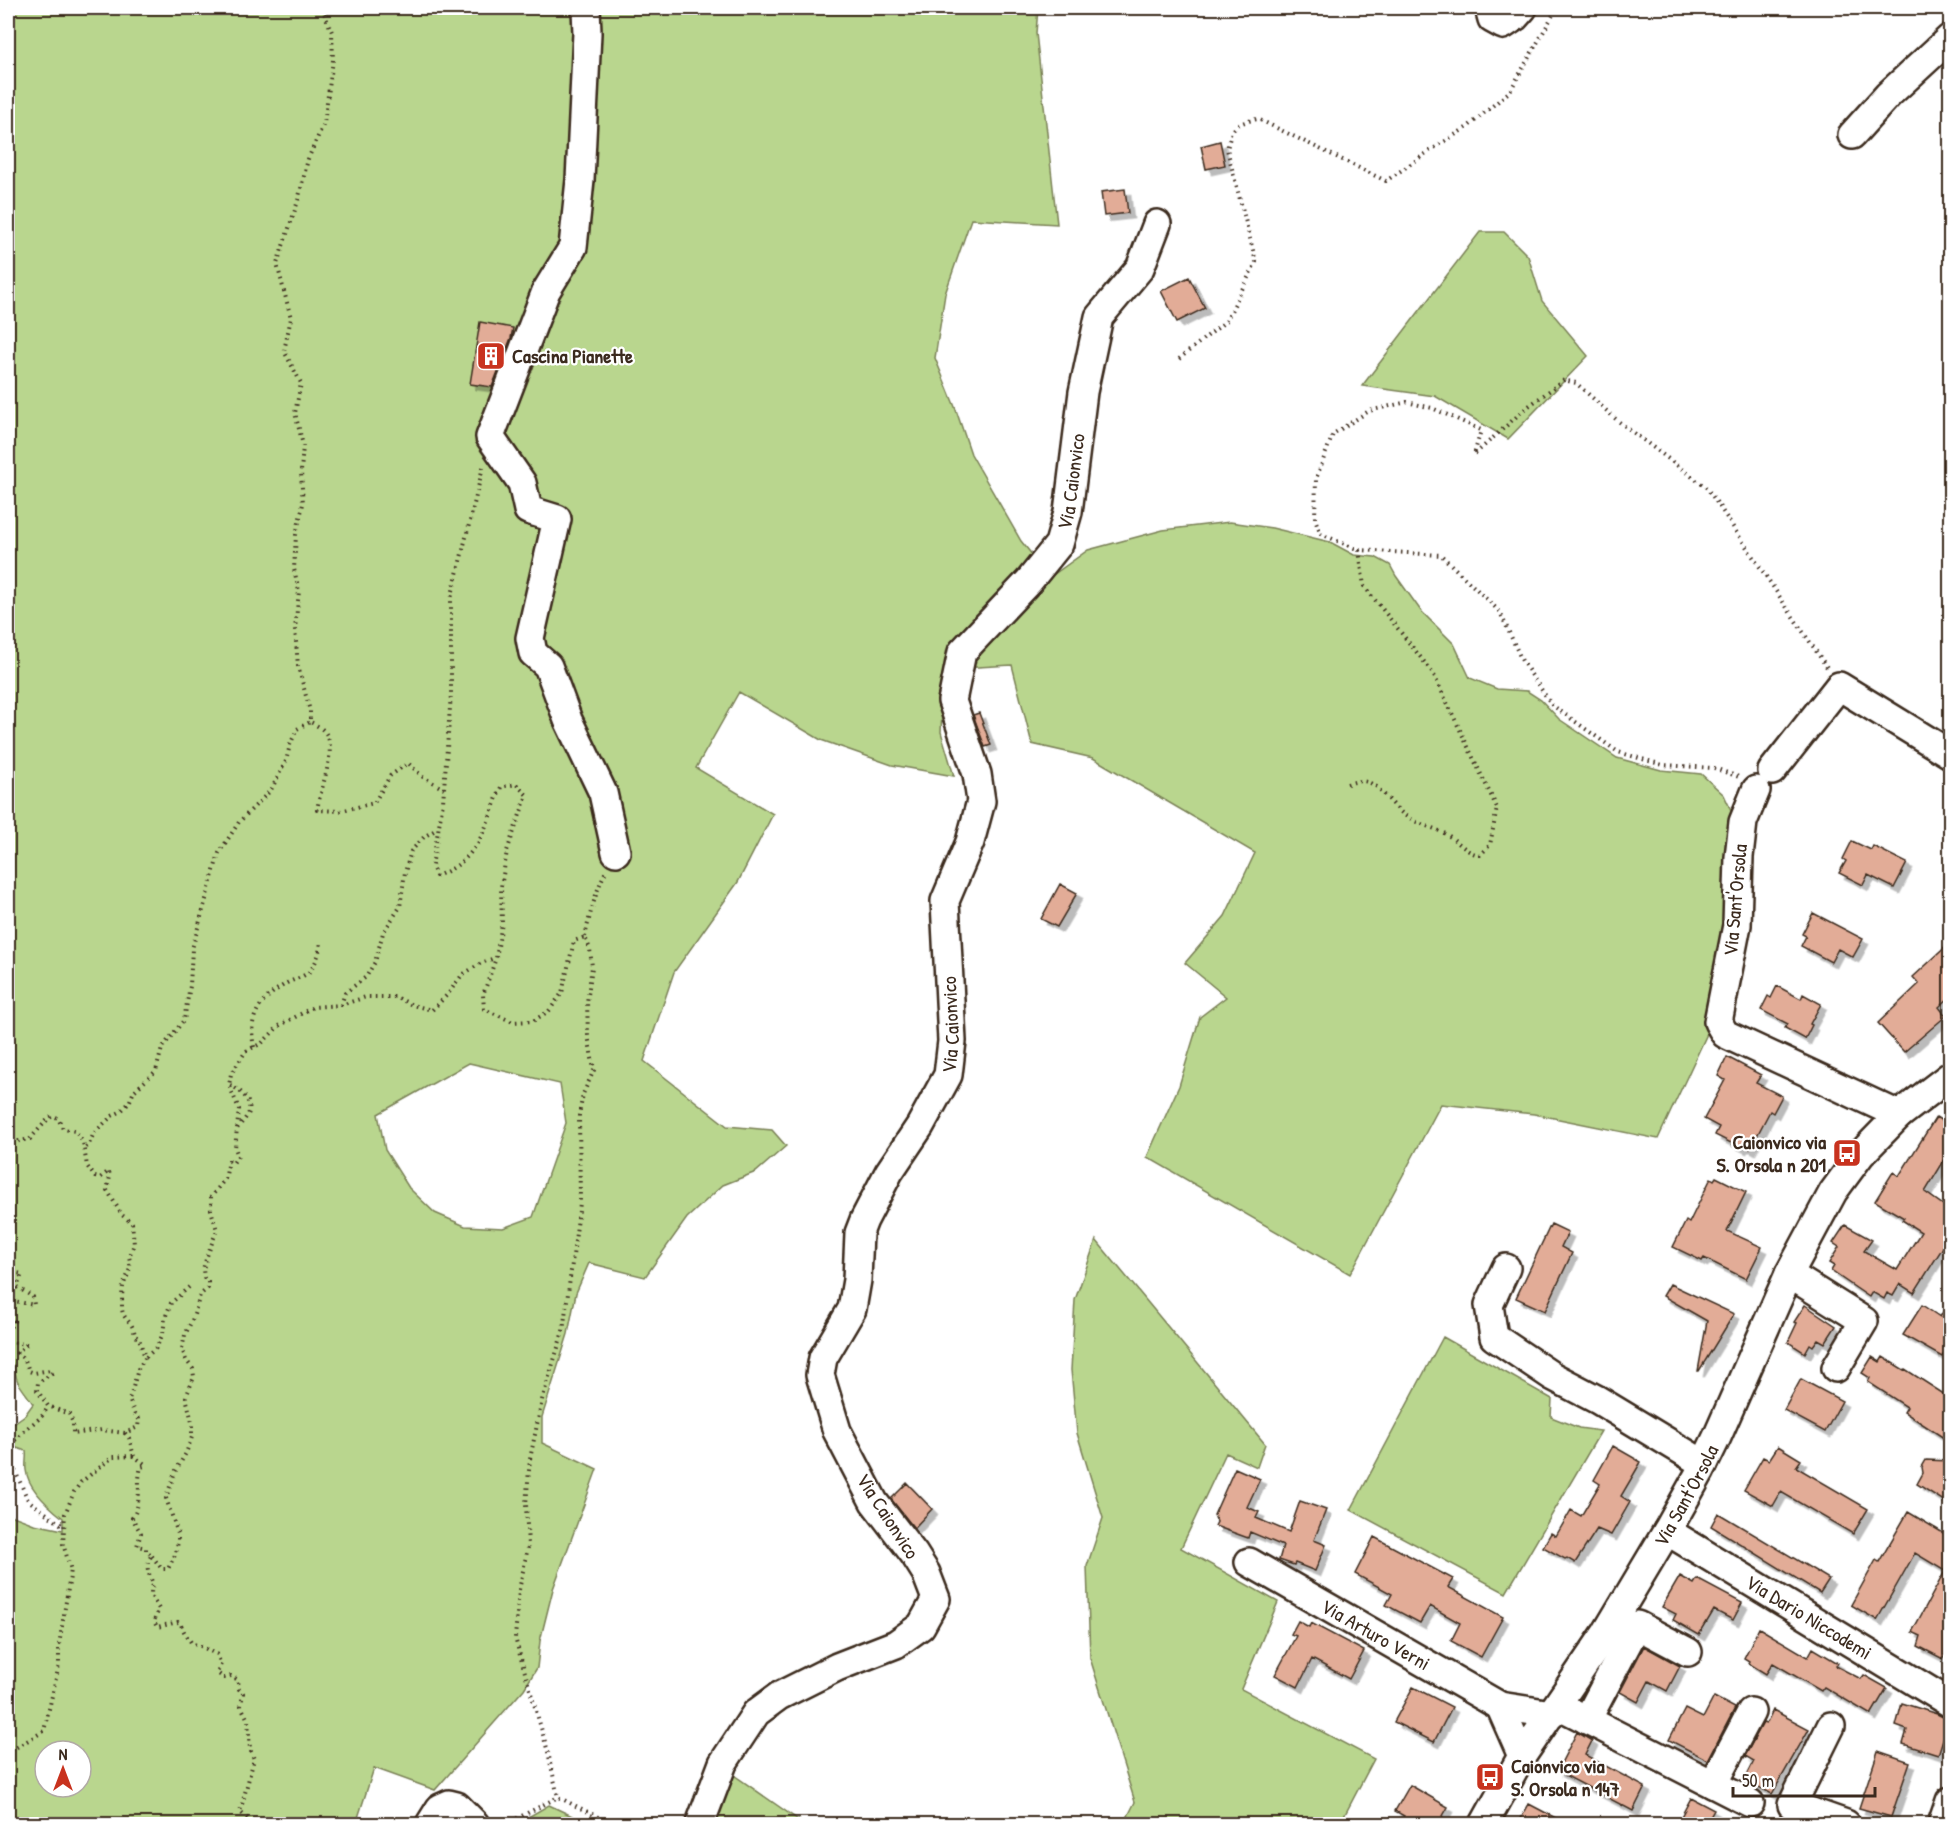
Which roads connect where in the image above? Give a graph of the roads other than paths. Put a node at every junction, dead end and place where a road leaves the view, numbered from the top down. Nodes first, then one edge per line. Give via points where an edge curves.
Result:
1 (586, 8) edge
2 (1489, 8) edge
3 (1523, 8) edge
4 (1950, 38) edge
5 (1852, 135) dead end
6 (1157, 224) dead end
7 (1950, 754) edge
8 (616, 852) road end
9 (1950, 1076) edge
10 (1899, 1115) junction
11 (1506, 1268) dead end
12 (1789, 1274) junction
13 (1836, 1368) dead end
14 (1704, 1464) junction
15 (1667, 1531) junction
16 (1249, 1563) dead end
17 (1688, 1652) dead end
18 (1950, 1703) edge
19 (1500, 1706) junction
20 (1555, 1710) junction
21 (1751, 1712) dead end
22 (1587, 1720) junction
23 (1831, 1726) dead end
24 (1522, 1756) junction
25 (1713, 1784) junction
26 (1950, 1801) edge
27 (1750, 1803) dead end
28 (430, 1824) edge
29 (475, 1824) edge
30 (700, 1824) edge
31 (1484, 1824) edge
32 (1846, 1824) edge
33 (1942, 1824) edge

1 - 8 street via 580,180 573,247 546,291 490,437 522,483 528,510 557,519 530,638 533,653 548,666 568,720 603,793
2 - 3 street via 1492,20 1503,25
4 - 5 street via 1888,94
6 - 30 street, Via Caionvico via 1140,268 1099,317 1083,392 1068,512 1059,544 962,652 952,701 977,774 981,801 970,842 945,901 952,1041 948,1075 864,1220 859,1233 852,1309 823,1358 820,1375 837,1431 874,1502 926,1573 936,1599 921,1626 896,1644 778,1696 756,1713 723,1763
7 - 10 street, Via Sant'Orsola via 1839,686 1764,781 1743,822 1737,925 1718,1022 1725,1034
9 - 10 street, Via Sant'Orsola
10 - 12 street, Via Sant'Orsola via 1861,1154 1833,1192
11 - 14 street via 1489,1305 1494,1338
12 - 13 street via 1864,1321
12 - 14 street, Via Sant'Orsola
14 - 15 street, Via Sant'Orsola
15 - 18 street, Via Dario Niccodemi
15 - 20 street, Via Sant'Orsola
16 - 19 street, Via Arturo Verni
17 - 22 street via 1636,1625
19 - 20 street, Via Arturo Verni
19 - 24 street
20 - 22 street
20 - 24 street, Via Sant'Orsola
21 - 25 street
22 - 25 street
23 - 32 street via 1792,1805
24 - 31 street, Via Sant'Orsola
25 - 27 street
26 - 33 street
28 - 29 street via 440,1808 449,1804 457,1806

